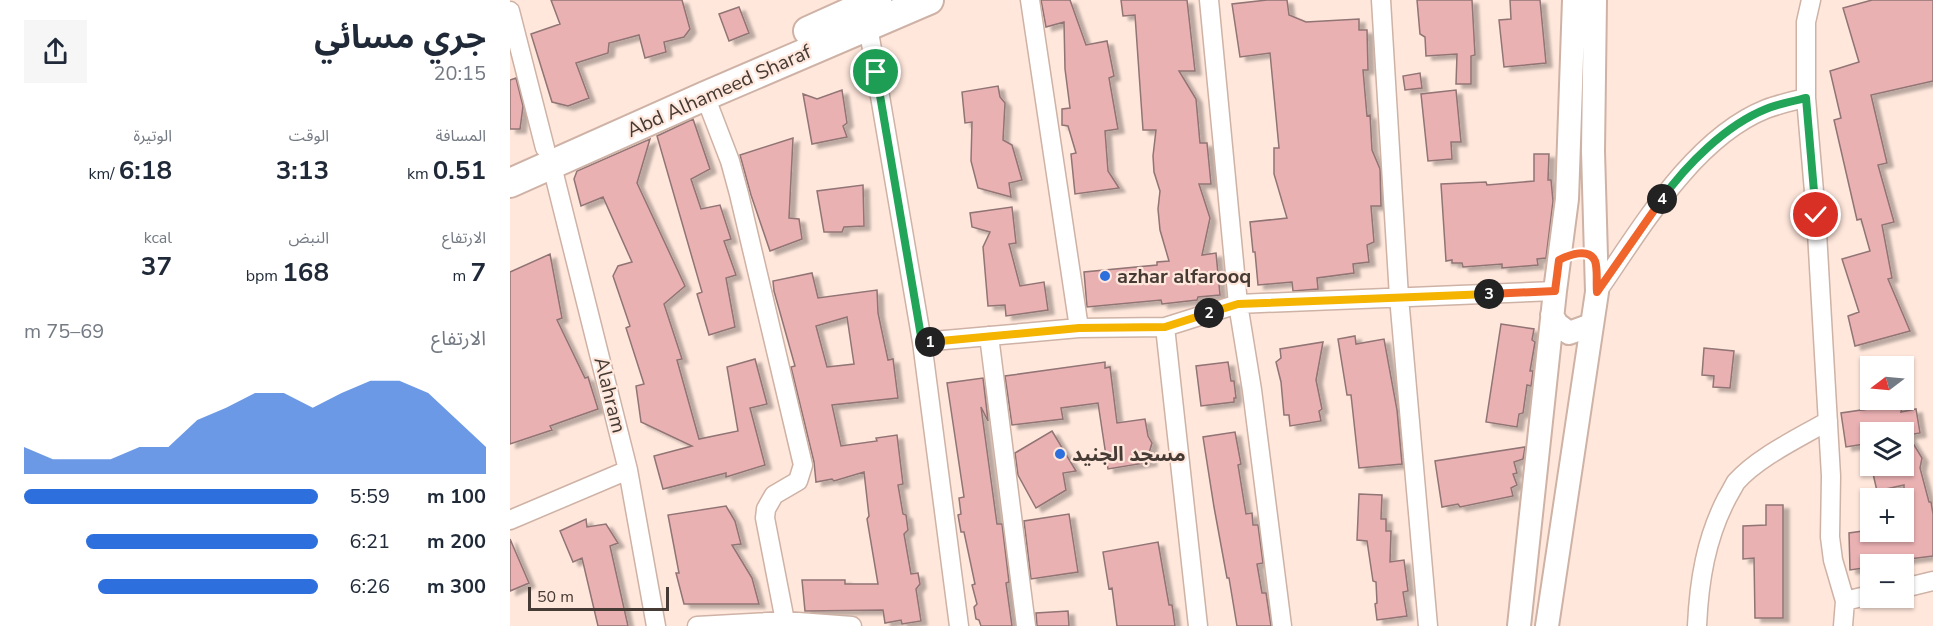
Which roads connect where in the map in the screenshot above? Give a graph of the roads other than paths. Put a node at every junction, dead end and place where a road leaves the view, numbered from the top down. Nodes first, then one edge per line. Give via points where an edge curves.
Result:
1 (929, 0) edge
2 (1030, 0) edge
3 (1209, 0) edge
4 (1381, 0) edge
5 (1574, 0) edge
6 (1595, 0) edge
7 (1811, 0) edge
8 (510, 11) edge
9 (869, 11) edge
10 (705, 96) junction
11 (1806, 98) junction
12 (549, 157) junction
13 (510, 163) edge
14 (510, 183) edge
15 (1559, 260) junction
16 (1595, 262) junction
17 (1555, 291) junction
18 (1597, 292) junction
19 (1399, 297) junction
20 (1238, 304) junction
21 (1552, 315) junction
22 (1591, 326) junction
23 (1165, 327) junction
24 (1079, 328) junction
25 (988, 336) junction
26 (922, 342) junction
27 (1828, 421) junction
28 (628, 470) junction
29 (510, 520) edge
30 (1933, 581) edge
31 (1914, 586) edge
32 (1860, 597) edge
33 (1845, 601) junction
34 (785, 621) junction
35 (656, 626) edge
36 (697, 626) edge
37 (852, 626) edge
38 (959, 626) edge
39 (1026, 626) edge
40 (1198, 626) edge
41 (1282, 626) edge
42 (1428, 626) edge
43 (1519, 626) edge
44 (1547, 626) edge
45 (1697, 626) edge
46 (1843, 626) edge

1 - 9 main road, Abd Alhameed Sharaf
2 - 24 street
3 - 20 street
4 - 19 street
5 - 15 street via 1567,199
6 - 16 street
7 - 11 street via 1806,22
8 - 12 street, Alahram
9 - 10 main road, Abd Alhameed Sharaf
9 - 12 main road, Abd Alhameed Sharaf via 688,86
9 - 26 street
10 - 12 main road, Abd Alhameed Sharaf
10 - 34 street via 739,194 803,465 798,481 774,495 765,518
11 - 18 street via 1766,109 1726,132 1676,180
11 - 27 street
12 - 13 main road, Abd Alhameed Sharaf
12 - 14 main road, Abd Alhameed Sharaf
12 - 28 street, Alahram
15 - 16 street via 1582,253
15 - 17 street
16 - 18 street
17 - 19 street
17 - 21 street
18 - 22 street
19 - 20 street
19 - 42 street
20 - 23 street
20 - 41 street
21 - 22 street via 1569,333
21 - 43 street
22 - 44 street
23 - 24 street
23 - 40 street
24 - 25 street
25 - 26 street
25 - 39 street
26 - 38 street
27 - 33 street via 1830,537
27 - 45 street via 1769,455 1736,483 1716,518 1705,555
28 - 29 street
28 - 35 street, Alahram
30 - 31 street
32 - 33 street
33 - 46 street
34 - 36 street
34 - 37 street

